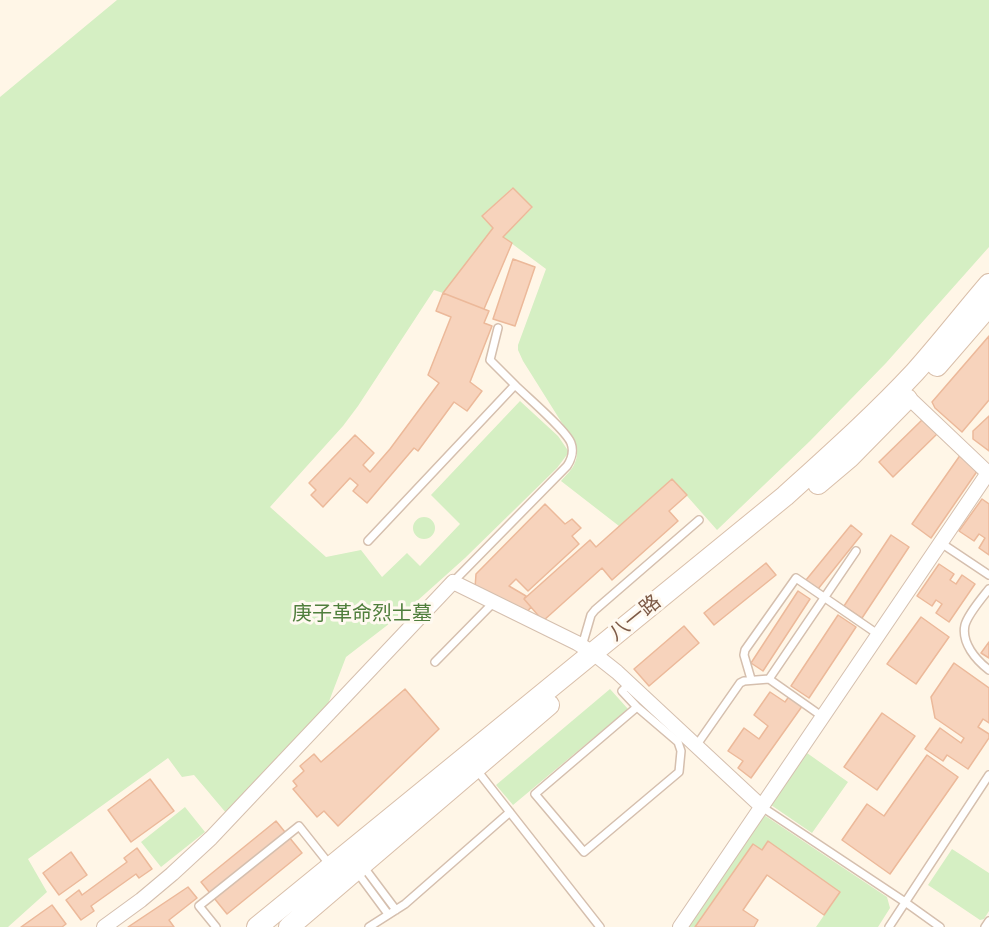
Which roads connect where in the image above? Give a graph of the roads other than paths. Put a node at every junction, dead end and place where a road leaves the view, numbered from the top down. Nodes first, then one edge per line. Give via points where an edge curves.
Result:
1 (989, 284) edge
2 (989, 306) edge
3 (498, 328) dead end
4 (515, 385) junction
5 (909, 398) junction
6 (989, 473) edge
7 (699, 520) dead end
8 (368, 541) dead end
9 (941, 543) junction
10 (856, 550) dead end
11 (989, 575) edge
12 (453, 582) junction
13 (989, 589) edge
14 (824, 598) junction
15 (493, 603) junction
16 (879, 635) junction
17 (593, 653) junction
18 (435, 662) dead end
19 (989, 670) edge
20 (751, 679) junction
21 (769, 679) junction
22 (629, 684) junction
23 (637, 706) junction
24 (823, 717) junction
25 (696, 746) junction
26 (475, 768) junction
27 (989, 775) edge
28 (762, 807) junction
29 (510, 812) junction
30 (331, 867) junction
31 (359, 867) junction
32 (905, 902) junction
33 (396, 910) junction
34 (388, 914) junction
35 (989, 921) edge
36 (104, 927) edge
37 (216, 927) edge
38 (257, 927) edge
39 (289, 927) edge
40 (369, 927) edge
41 (600, 927) edge
42 (680, 927) edge
43 (889, 927) edge
44 (940, 927) edge
45 (985, 927) edge

1 - 17 main road, 八一路 via 915,371 843,444
2 - 5 main road, 八一路
3 - 4 lane via 490,360
4 - 8 lane
4 - 12 lane via 566,435 572,447 571,459
5 - 6 street
5 - 17 main road, 八一路 via 841,464
6 - 9 street
7 - 17 lane via 591,615
9 - 11 lane
9 - 16 street
10 - 14 lane
12 - 15 street
12 - 36 street via 211,838
13 - 19 lane via 965,630 968,646
14 - 16 lane
14 - 20 lane via 796,578 745,650
14 - 21 lane
15 - 17 street
15 - 18 lane
16 - 24 street
17 - 22 street
17 - 26 main road, 八一路
17 - 30 main road, 八一路
20 - 21 lane
20 - 25 lane via 740,683
21 - 24 lane
22 - 23 lane via 622,691
22 - 25 street
23 - 23 lane via 535,794 584,852 679,772 678,742
24 - 28 street
25 - 28 street
26 - 29 lane
26 - 31 main road, 八一路
27 - 32 lane
28 - 32 lane
28 - 42 street
29 - 33 lane
29 - 41 lane
30 - 37 lane via 299,826 199,906
30 - 38 main road, 八一路
31 - 33 lane
31 - 34 lane
31 - 39 main road, 八一路
32 - 43 lane
32 - 44 lane
33 - 34 lane
34 - 40 lane
35 - 45 lane

